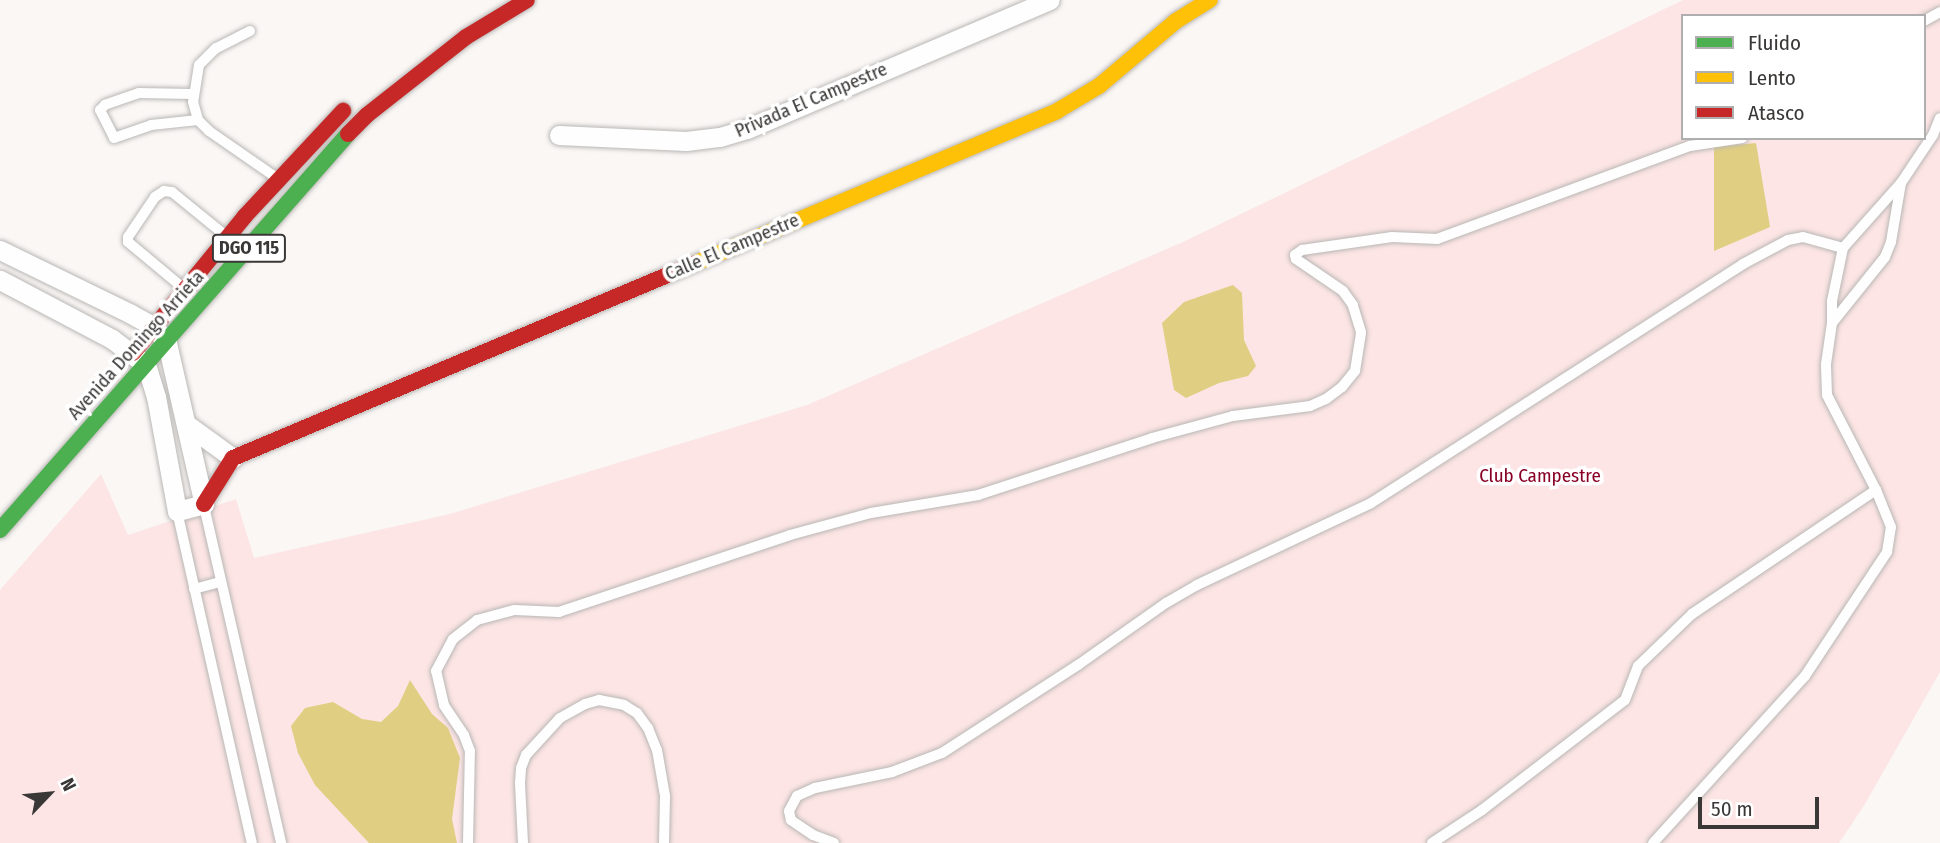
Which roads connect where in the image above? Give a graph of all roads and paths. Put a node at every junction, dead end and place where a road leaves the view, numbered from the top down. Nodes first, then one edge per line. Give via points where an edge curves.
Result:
1 (527, 0) edge
2 (1050, 0) edge
3 (1210, 0) edge
4 (250, 31) dead end
5 (192, 94) junction
6 (353, 102) dead end
7 (1940, 118) edge
8 (198, 120) junction
9 (559, 135) dead end
10 (1729, 140) edge
11 (279, 179) junction
12 (1901, 183) junction
13 (228, 238) junction
14 (1843, 248) junction
15 (0, 250) edge
16 (0, 280) edge
17 (185, 289) junction
18 (1832, 323) junction
19 (154, 327) junction
20 (167, 343) junction
21 (134, 360) junction
22 (186, 424) junction
23 (233, 458) junction
24 (1877, 491) junction
25 (204, 504) junction
26 (177, 512) junction
27 (0, 530) edge
28 (221, 582) junction
29 (194, 589) junction
30 (252, 843) edge
31 (281, 843) edge
32 (468, 843) edge
33 (523, 843) edge
34 (664, 843) edge
35 (834, 843) edge
36 (1432, 843) edge
37 (1653, 843) edge

1 - 20 street, Avenida Domingo Arrieta / DGO 115 via 466,37 367,115
2 - 9 street, Privada El Campestre via 720,137 686,141
3 - 23 street, Calle El Campestre via 1176,21 1099,86 1057,111
4 - 5 lane via 207,55 199,65
5 - 8 lane
5 - 8 lane via 139,93 100,110 114,138 158,123
6 - 11 street, Avenida Domingo Arrieta / DGO 115
7 - 12 lane
8 - 11 lane
10 - 32 lane via 1690,146 1437,239 1367,239 1297,253 1299,263 1343,291 1362,332 1355,371 1326,400 1191,426 978,495 870,513 790,535 559,612 514,610 477,620 453,639 436,671 444,705 470,751
11 - 13 street, Avenida Domingo Arrieta / DGO 115
12 - 14 lane
12 - 18 lane via 1885,257
13 - 17 street, Avenida Domingo Arrieta / DGO 115
13 - 17 lane via 172,192 155,197 128,242
14 - 18 lane
14 - 35 lane via 1803,237 1776,245 1371,502 1166,603 942,752 892,772 797,796 789,811 791,820
15 - 19 street
16 - 21 street via 88,325
17 - 19 street, Avenida Domingo Arrieta / DGO 115
18 - 24 lane via 1824,378 1827,395
19 - 20 street
19 - 21 street, Avenida Domingo Arrieta / DGO 115
20 - 21 street, Avenida Domingo Arrieta / DGO 115
20 - 22 street
21 - 26 street via 156,397
21 - 27 street, Avenida Domingo Arrieta / DGO 115
22 - 23 street
22 - 25 street
23 - 25 street
24 - 36 lane via 1692,614 1638,666 1625,700
24 - 37 lane via 1891,527 1887,552 1805,676
25 - 26 street
25 - 28 lane
26 - 29 lane
28 - 29 lane
28 - 31 lane
29 - 30 lane
33 - 34 lane via 520,783 526,755 560,718 599,700 624,705 648,728 665,796

